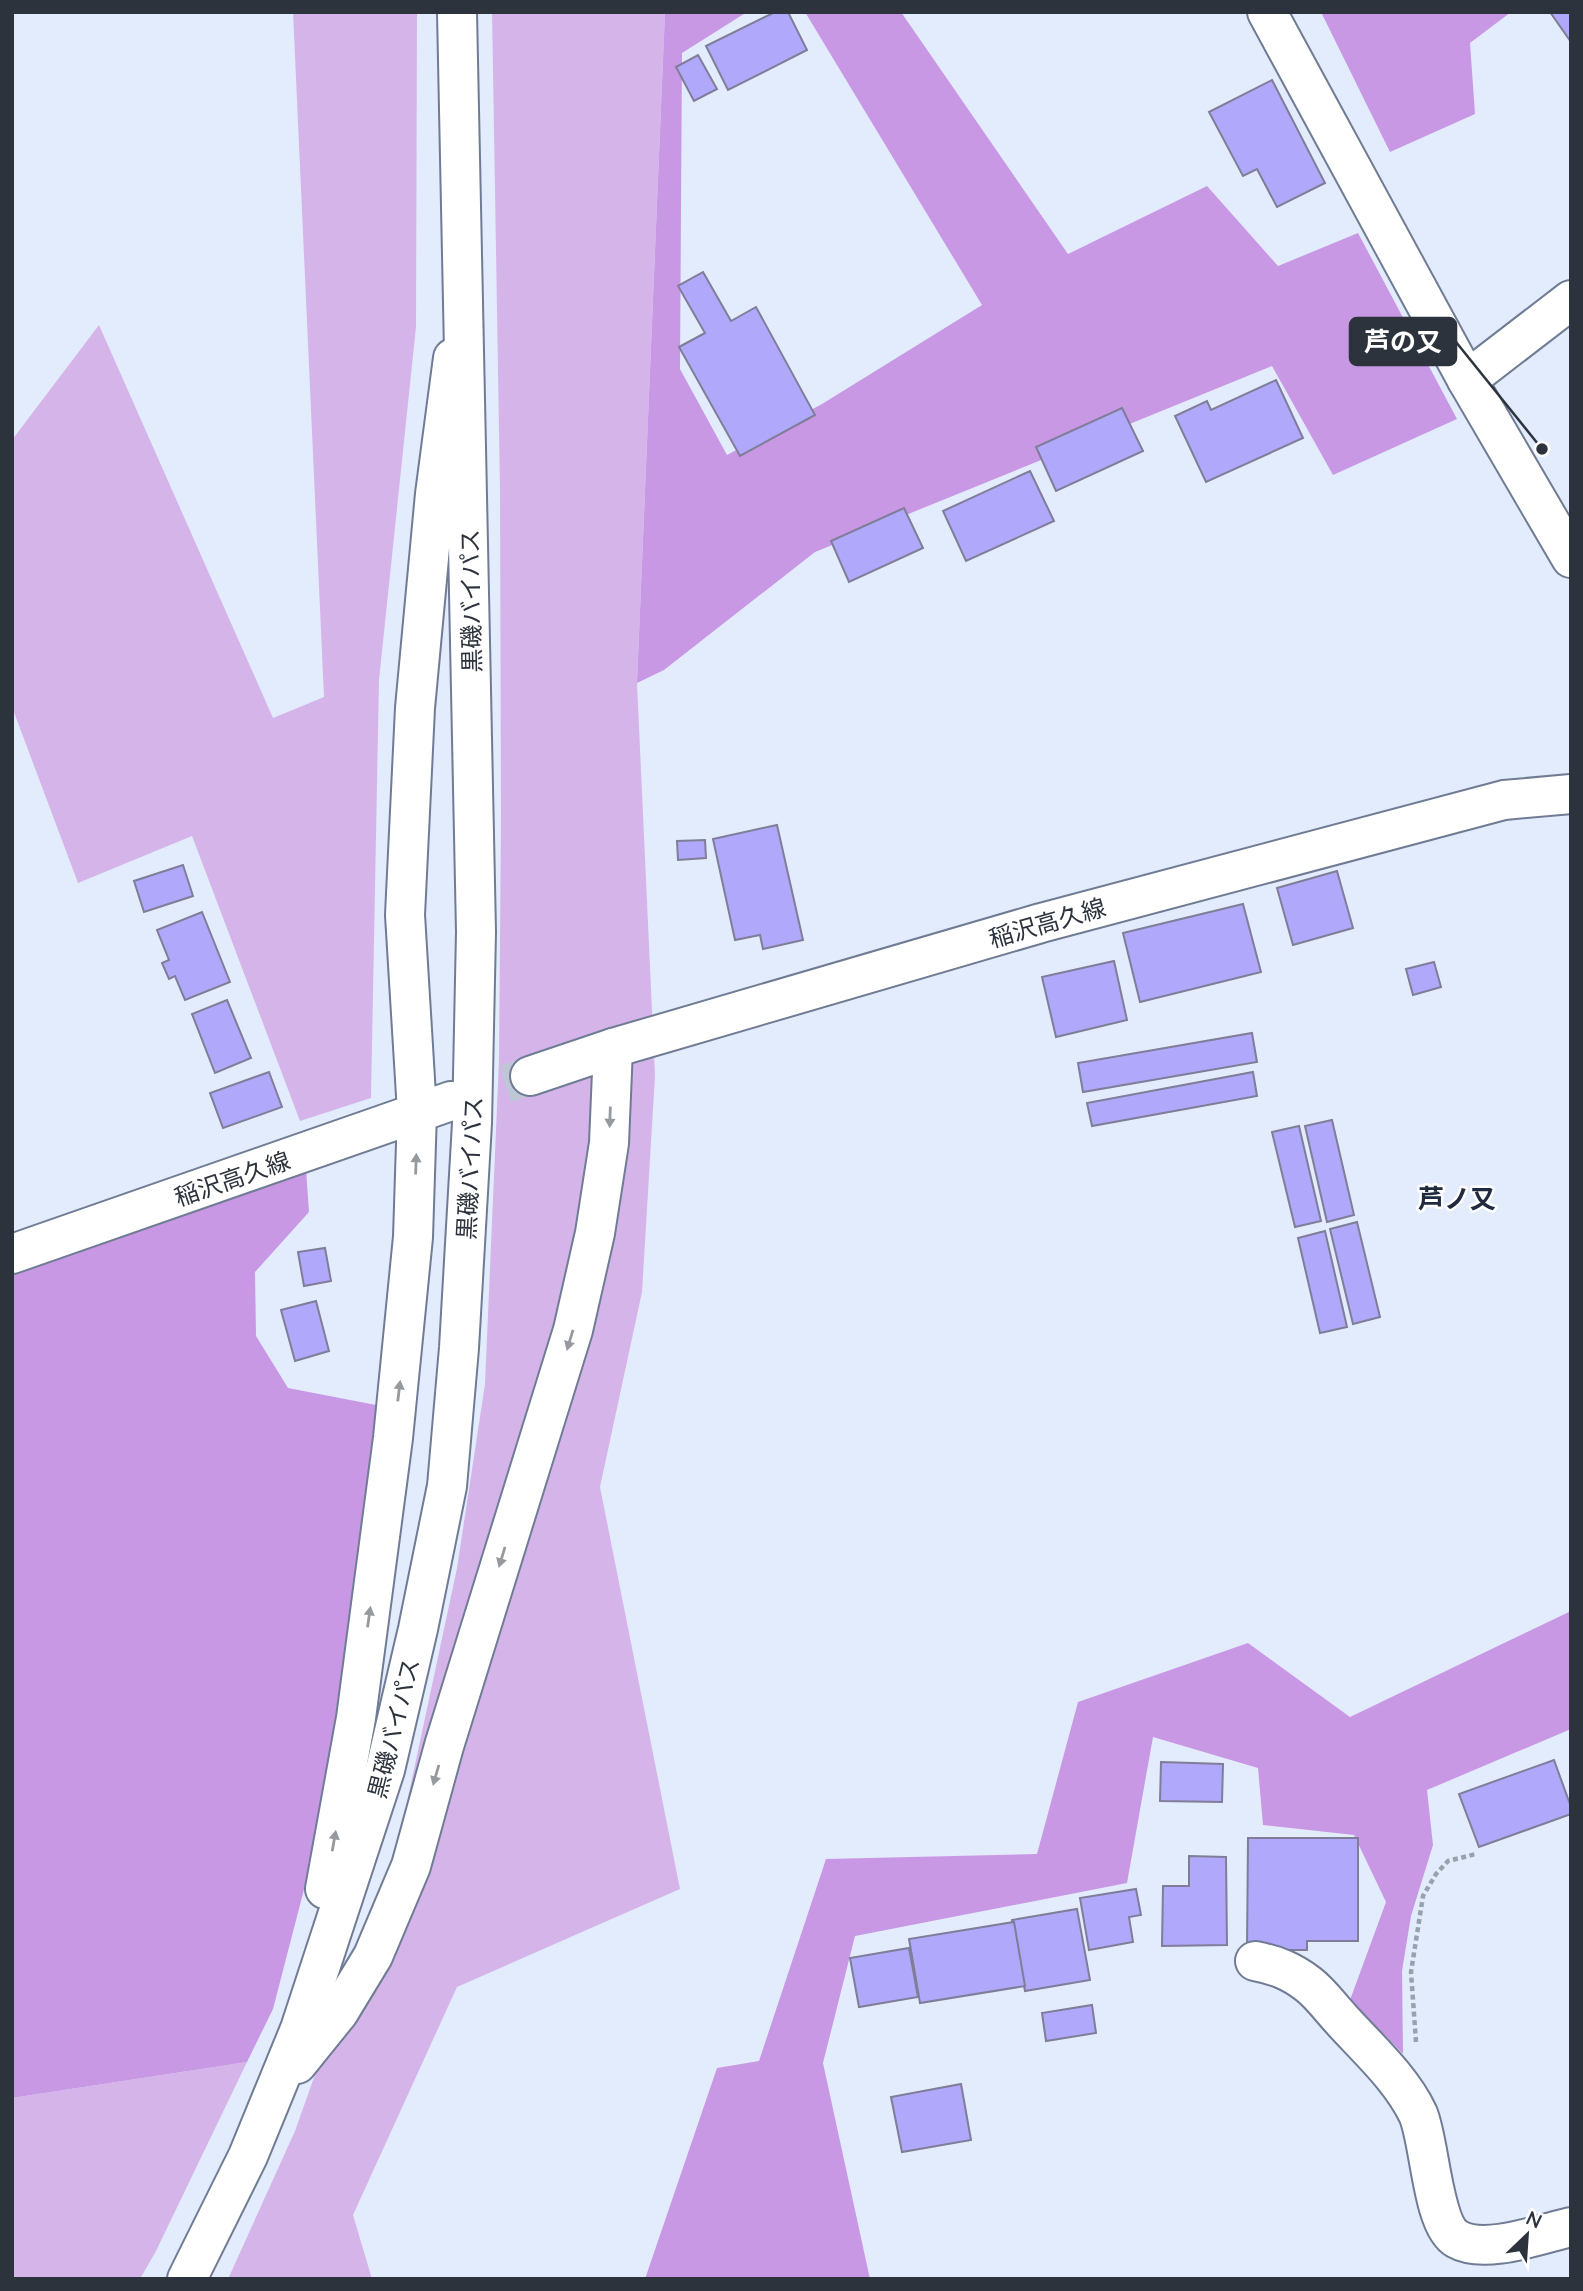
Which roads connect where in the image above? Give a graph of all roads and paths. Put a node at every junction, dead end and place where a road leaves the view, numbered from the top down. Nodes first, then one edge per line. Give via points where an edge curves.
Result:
1 (457, 12) edge
2 (1267, 12) edge
3 (463, 286) junction
4 (1571, 300) edge
5 (1467, 380) junction
6 (1571, 558) edge
7 (1571, 793) edge
8 (613, 1048) junction
9 (530, 1076) tunnel mouth
10 (434, 1107) junction
11 (12, 1254) edge
12 (1476, 1854) dead end
13 (1255, 1961) dead end
14 (300, 2029) junction
15 (1416, 2050) dead end
16 (273, 2094) junction
17 (1571, 2227) edge
18 (187, 2279) edge

1 - 3 main road, 黒磯バイパス
2 - 5 main road
3 - 10 main road via 435,494 415,708 405,915
3 - 14 main road, 黒磯バイパス via 476,946 472,1123 447,1486 385,1770
4 - 5 main road
5 - 6 main road
7 - 8 main road, 稲沢高久線 via 1504,800 1385,830 1041,923
8 - 9 main road, 稲沢高久線
8 -> 16 main road via 609,1143 573,1330 411,1866 373,1956 339,2012
10 - 11 main road, 稲沢高久線
14 -> 10 main road via 356,1718 393,1438 413,1237
12 - 15 path via 1448,1861 1423,1896 1411,1972
13 - 17 main road via 1282,1967 1310,1985 1408,2096 1419,2116 1442,2219 1454,2238 1491,2245
14 - 16 main road, 黒磯バイパス
16 - 18 main road, 黒磯バイパス

